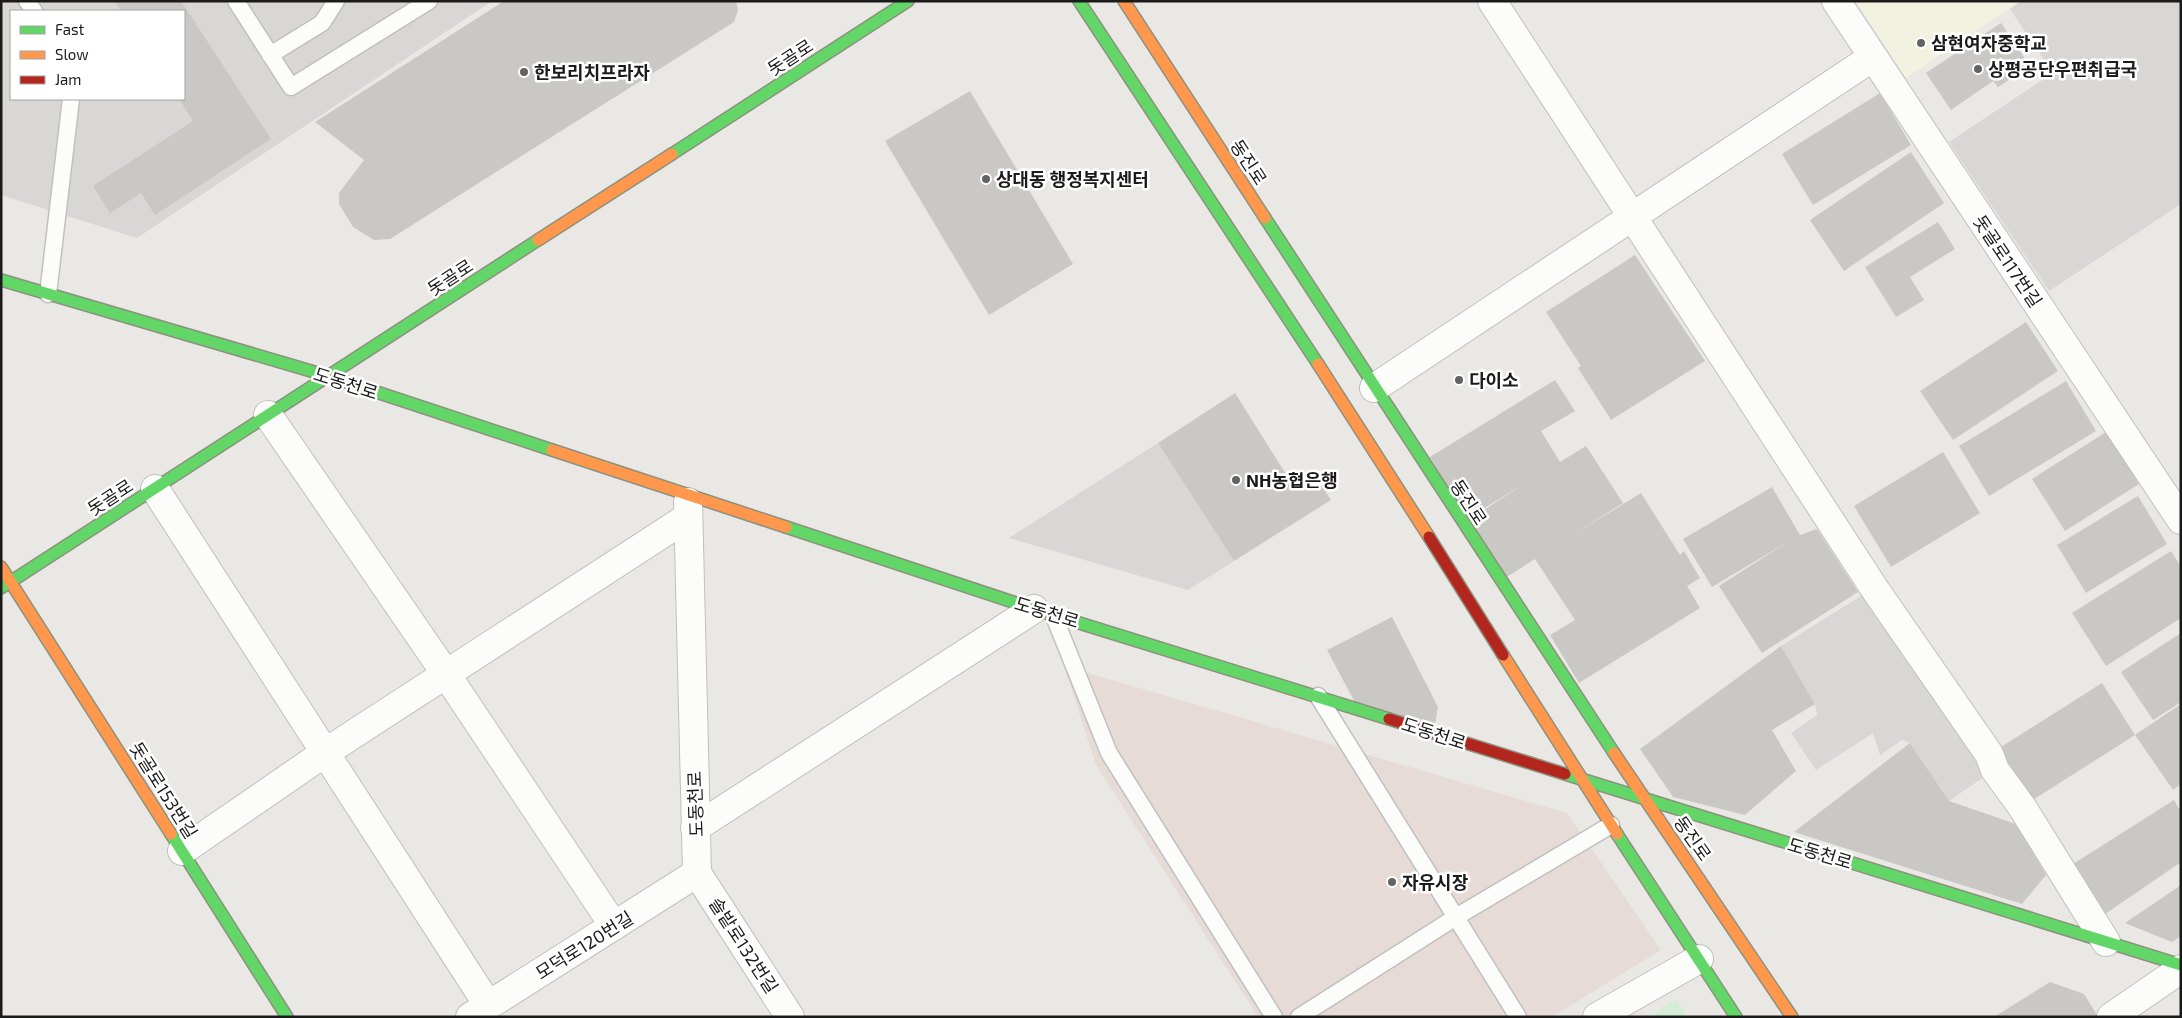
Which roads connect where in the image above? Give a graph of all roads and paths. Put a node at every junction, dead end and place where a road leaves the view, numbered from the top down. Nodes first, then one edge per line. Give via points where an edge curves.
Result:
1 (236, 1) edge
2 (336, 1) edge
3 (429, 1) edge
4 (908, 1) edge
5 (1079, 1) edge
6 (1124, 1) edge
7 (1492, 1) edge
8 (1836, 1) edge
9 (270, 55) junction
10 (1873, 56) junction
11 (71, 100) edge
12 (1632, 217) junction
13 (1, 280) edge
14 (48, 294) junction
15 (328, 376) junction
16 (1374, 388) junction
17 (268, 415) junction
18 (155, 489) junction
19 (688, 506) junction
20 (2181, 520) edge
21 (1, 567) edge
22 (6, 585) edge
23 (1044, 612) junction
24 (446, 674) junction
25 (1318, 696) junction
26 (326, 752) junction
27 (1583, 781) junction
28 (1644, 799) junction
29 (1611, 825) junction
30 (695, 828) junction
31 (182, 851) junction
32 (697, 873) junction
33 (1456, 917) junction
34 (614, 926) junction
35 (2106, 942) junction
36 (1699, 959) junction
37 (2181, 965) edge
38 (2181, 969) edge
39 (479, 1011) edge
40 (287, 1017) edge
41 (790, 1017) edge
42 (1274, 1017) edge
43 (1299, 1017) edge
44 (1518, 1017) edge
45 (1597, 1017) edge
46 (1736, 1017) edge
47 (1792, 1017) edge
48 (2111, 1017) edge

1 - 9 lane
2 - 9 lane via 322,23
3 - 9 lane via 291,86
4 - 15 street, 돗골로
5 - 27 street via 1350,413
6 - 16 street, 동진로
7 - 12 street
8 - 10 street, 돗골로117번길
10 - 12 street
10 - 20 street, 돗골로117번길
11 - 14 lane
12 - 16 street
12 - 35 street via 1874,588 1989,754 1995,770 2022,807
13 - 14 street, 도동천로
14 - 15 street, 도동천로
15 - 17 street, 돗골로
15 - 19 street, 도동천로
16 - 28 street, 동진로
17 - 18 street, 돗골로
17 - 24 street
18 - 22 street, 돗골로
18 - 26 street
19 - 23 street, 도동천로
19 - 24 street
19 - 30 street, 도동천로
21 - 22 street
22 - 31 street, 돗골로153번길
23 - 25 street, 도동천로
23 - 30 street
23 - 42 lane via 1110,753
24 - 26 street
24 - 34 street
25 - 27 street, 도동천로
25 - 33 lane
26 - 31 street
26 - 39 street
27 - 28 street, 도동천로
27 - 29 street
28 - 35 street, 도동천로
28 - 47 street, 동진로
29 - 33 lane
29 - 36 street
30 - 32 street, 도동천로
31 - 40 street, 돗골로153번길
32 - 34 street, 모덕로120번길
32 - 41 street, 솔밭로132번길
33 - 43 lane
33 - 44 lane
34 - 39 street, 모덕로120번길
35 - 37 street, 도동천로
36 - 45 street
36 - 46 street
38 - 48 street

